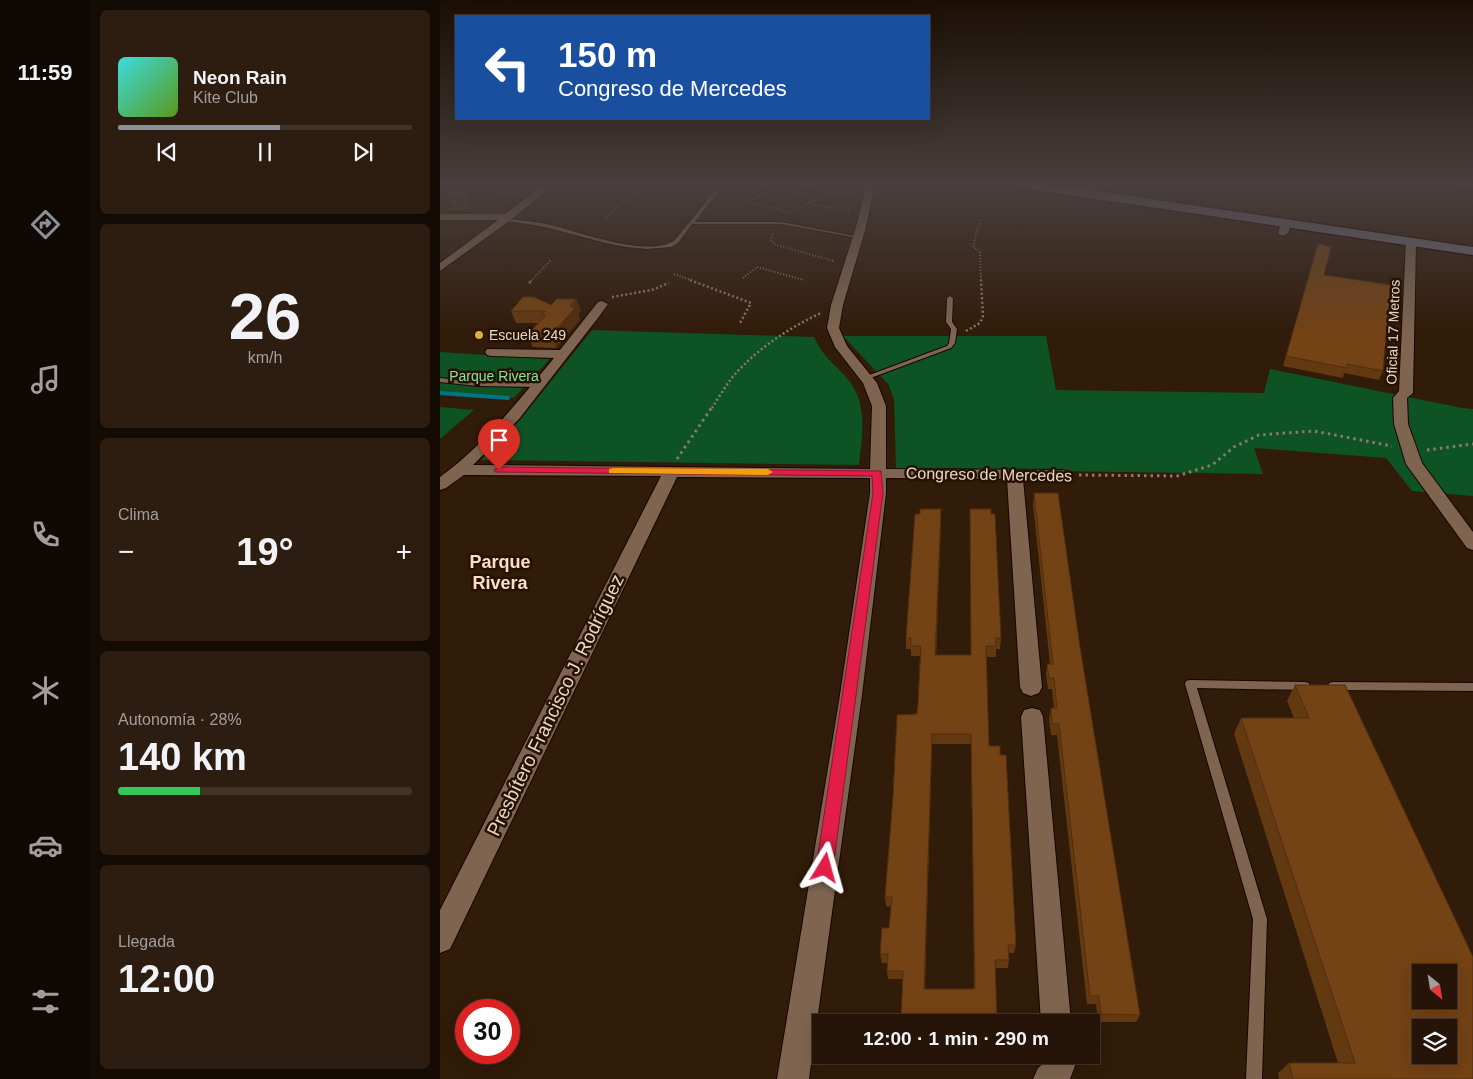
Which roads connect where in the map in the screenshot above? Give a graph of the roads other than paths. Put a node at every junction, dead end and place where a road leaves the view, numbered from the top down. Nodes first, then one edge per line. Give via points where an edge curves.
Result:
1 (487, 233) edge
2 (574, 233) edge
3 (683, 233) edge
4 (839, 233) edge
5 (859, 233) edge
6 (1333, 233) edge
7 (858, 237) junction
8 (1411, 242) junction
9 (1473, 251) edge
10 (440, 268) edge
11 (950, 298) dead end
12 (602, 304) road end
13 (492, 352) dead end
14 (563, 354) junction
15 (866, 378) junction
16 (440, 380) edge
17 (539, 384) junction
18 (460, 470) junction
19 (670, 472) junction
20 (878, 473) junction
21 (1015, 475) junction
22 (1063, 475) road end
23 (440, 485) edge
24 (1473, 544) edge
25 (1031, 687) dead end
26 (1473, 687) edge
27 (1032, 716) dead end
28 (440, 939) edge
29 (1055, 1014) edge
30 (1060, 1064) edge
31 (793, 1079) edge
32 (1049, 1079) edge
33 (1254, 1079) edge

1 - 10 street
2 - 3 lane via 621,246 664,246 676,242
4 - 7 lane
5 - 7 street
6 - 8 street
7 - 15 street via 833,328 836,339
8 - 9 street
8 - 24 street, Oficial 17 Metros via 1406,393 1400,398 1401,424 1414,464
11 - 15 lane via 949,320 954,329 952,343 945,349
12 - 14 street
13 - 14 street
14 - 17 street
15 - 20 street via 879,406
16 - 17 lane
17 - 18 street via 514,416
18 - 19 street, Congreso de Mercedes
18 - 23 street
19 - 20 street, Congreso de Mercedes
19 - 28 street, Presbítero Francisco J. Rodríguez
20 - 21 street, Congreso de Mercedes
20 - 31 street via 851,695
21 - 22 street, Congreso de Mercedes
21 - 25 street
26 - 33 lane via 1190,684 1260,918
27 - 29 street
30 - 32 street via 1055,1075

